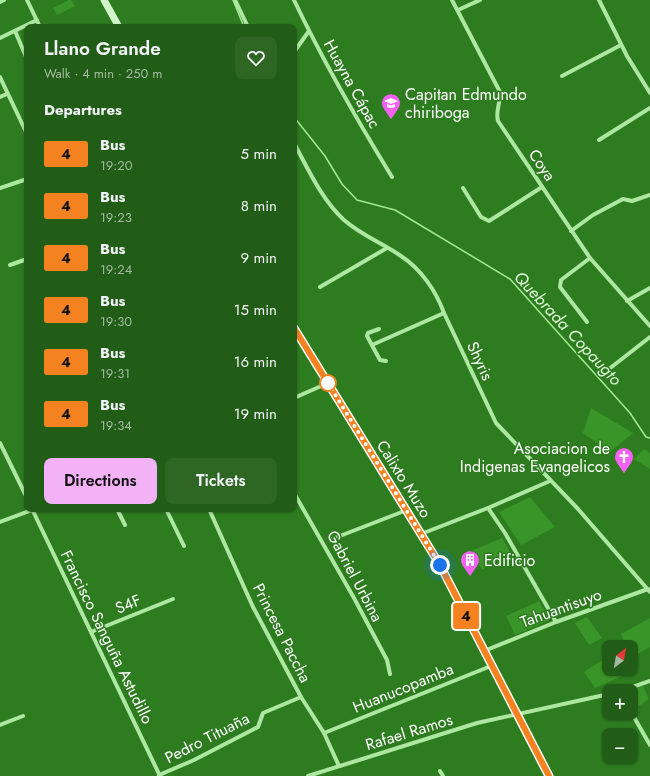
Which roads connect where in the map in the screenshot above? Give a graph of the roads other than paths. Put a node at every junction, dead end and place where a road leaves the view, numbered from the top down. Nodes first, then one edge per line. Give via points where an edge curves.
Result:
1 (4, 0) edge
2 (27, 0) edge
3 (104, 0) edge
4 (235, 0) edge
5 (294, 0) edge
6 (452, 0) edge
7 (480, 0) edge
8 (598, 0) edge
9 (0, 2) edge
10 (458, 10) junction
11 (37, 20) junction
12 (29, 24) edge
13 (39, 24) edge
14 (117, 24) edge
15 (247, 24) edge
16 (24, 26) edge
17 (15, 31) junction
18 (309, 31) junction
19 (0, 38) edge
20 (621, 45) junction
21 (297, 48) edge
22 (24, 53) edge
23 (562, 76) dead end
24 (0, 77) edge
25 (650, 93) edge
26 (7, 94) junction
27 (0, 97) edge
28 (650, 108) edge
29 (24, 128) edge
30 (600, 140) dead end
31 (297, 149) edge
32 (392, 177) dead end
33 (24, 180) edge
34 (542, 187) junction
35 (0, 188) edge
36 (463, 188) dead end
37 (650, 195) edge
38 (570, 231) junction
39 (386, 248) junction
40 (590, 258) junction
41 (24, 260) edge
42 (10, 265) dead end
43 (320, 287) dead end
44 (650, 288) edge
45 (627, 301) junction
46 (444, 314) junction
47 (587, 322) dead end
48 (650, 326) edge
49 (379, 329) dead end
50 (297, 333) edge
51 (650, 337) edge
52 (372, 345) junction
53 (386, 361) dead end
54 (609, 369) dead end
55 (328, 383) junction
56 (297, 397) edge
57 (0, 443) edge
58 (550, 481) junction
59 (24, 492) edge
60 (297, 498) edge
61 (488, 508) junction
62 (407, 510) junction
63 (25, 512) edge
64 (34, 512) edge
65 (118, 512) edge
66 (167, 512) edge
67 (210, 512) edge
68 (0, 522) edge
69 (125, 525) dead end
70 (421, 534) junction
71 (332, 539) dead end
72 (184, 546) dead end
73 (649, 591) edge
74 (174, 599) dead end
75 (556, 622) junction
76 (91, 632) junction
77 (484, 651) junction
78 (491, 666) junction
79 (390, 674) dead end
80 (650, 681) edge
81 (638, 685) edge
82 (602, 696) edge
83 (301, 697) junction
84 (517, 715) junction
85 (23, 716) dead end
86 (636, 720) edge
87 (0, 725) edge
88 (324, 733) junction
89 (650, 745) edge
90 (339, 766) junction
91 (440, 771) dead end
92 (159, 775) edge
93 (316, 775) edge
94 (308, 776) edge
95 (443, 776) edge
96 (549, 776) edge

1 - 9 street
2 - 11 street
3 - 14 street
4 - 15 street
5 - 18 street, Huayna Cápac
6 - 10 street, Coya
7 - 10 street
8 - 20 street
10 - 34 street, Coya via 500,92 496,115 498,121
11 - 12 street
11 - 13 street
16 - 17 street
17 - 19 street
17 - 22 street
18 - 21 street
18 - 32 street, Huayna Cápac via 360,125
20 - 23 street
20 - 25 street
24 - 26 street
26 - 27 street
26 - 29 street
28 - 30 street
31 - 39 street, Shyris via 321,191 338,214
33 - 35 street
34 - 36 street via 489,221 481,217
34 - 38 street, Coya
37 - 38 street via 632,201 623,199
38 - 40 street, Coya
39 - 43 street
39 - 46 street, Shyris via 402,256 425,279 438,297
40 - 45 street, Coya
40 - 47 street via 559,284
41 - 42 street
44 - 45 street
45 - 48 street, Coya
46 - 52 street
46 - 58 street, Shyris via 496,422
49 - 52 street via 368,333
50 - 55 street, Calixto Muzo
51 - 54 street
52 - 53 street via 380,360
55 - 56 street
55 - 62 street, Calixto Muzo
57 - 59 street
58 - 61 street
58 - 73 street, Shyris via 578,509
60 - 79 street, Gabriel Urbina via 358,605 387,660
61 - 70 street
61 - 75 street
62 - 70 street, Calixto Muzo
62 - 71 street
63 - 68 street
64 - 76 street, Francisco Sanguña Astudillo
65 - 69 street
66 - 72 street
67 - 83 street, Princesa Paccha via 253,607
70 - 77 street, Calixto Muzo via 440,565
73 - 75 street, Tahuantisuyo
74 - 76 street, S4F
75 - 77 street, Tahuantisuyo
76 - 92 street, Francisco Sanguña Astudillo
77 - 78 street, Calixto Muzo
78 - 84 street, Calixto Muzo
78 - 88 street, Huanucopamba
80 - 81 street
82 - 84 street, Rafael Ramos
83 - 88 street, Princesa Paccha
83 - 92 street, Pedro Tituaña via 263,713 258,727
84 - 90 street, Rafael Ramos via 477,723
84 - 96 street, Calixto Muzo
85 - 87 street
86 - 89 street
88 - 90 street, Princesa Paccha
90 - 93 street, Rafael Ramos
91 - 95 street
93 - 94 street, Rafael Ramos

